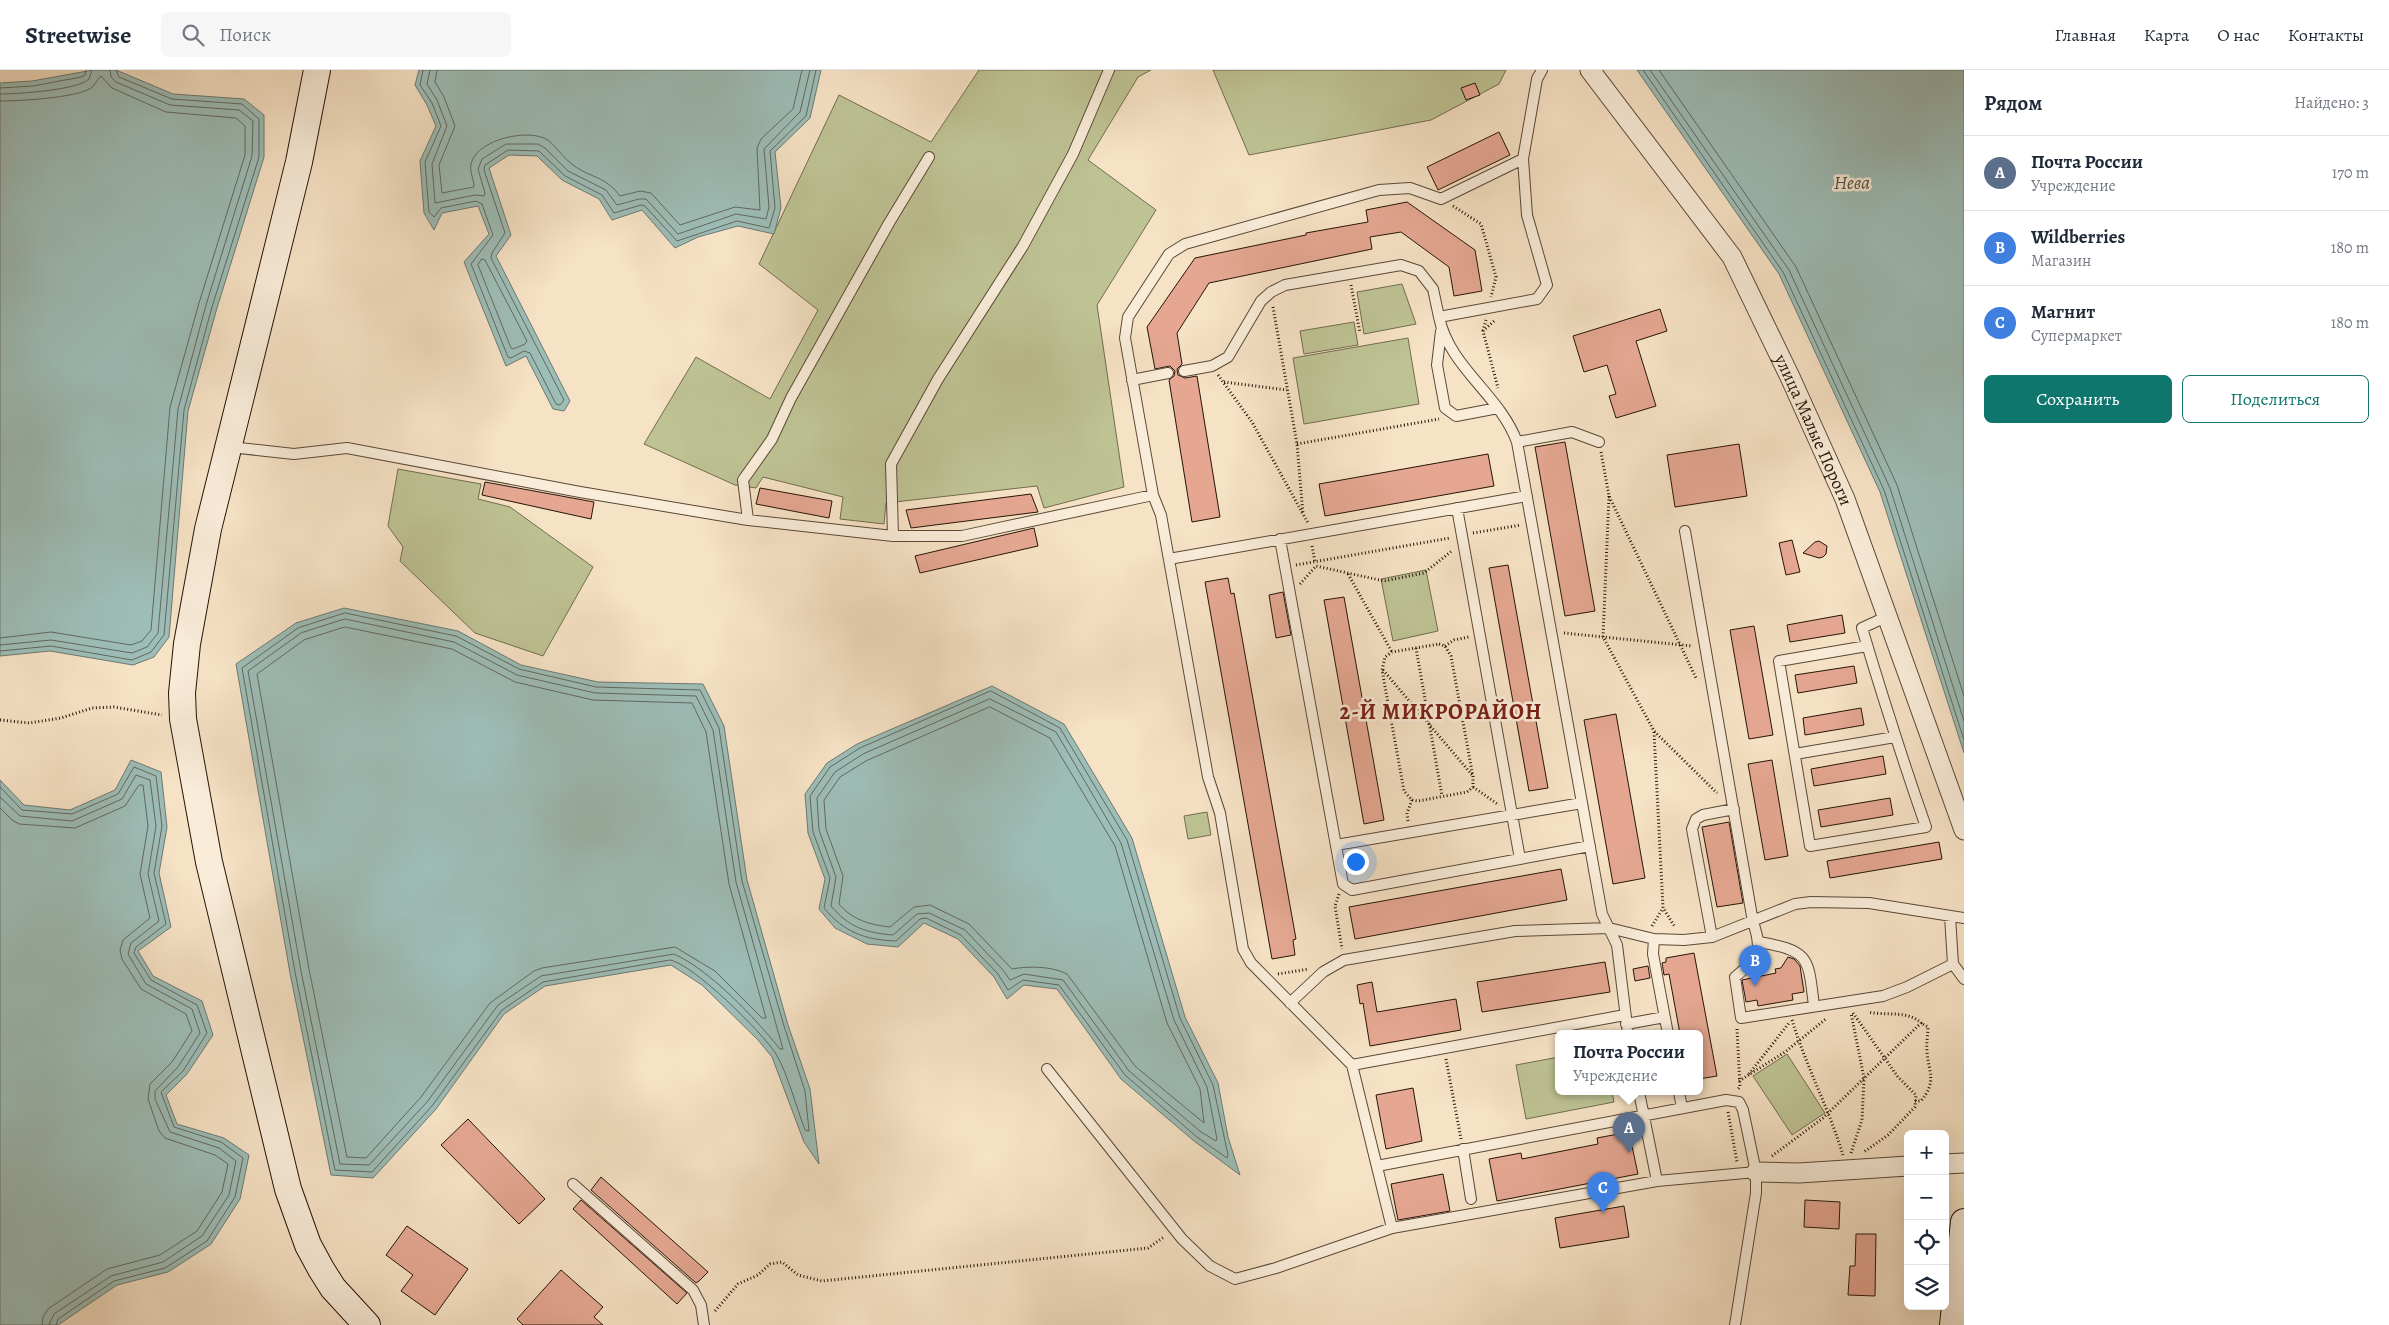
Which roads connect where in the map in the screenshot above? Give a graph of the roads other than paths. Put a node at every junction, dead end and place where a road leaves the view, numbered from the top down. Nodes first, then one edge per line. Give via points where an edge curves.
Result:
1 (317, 70) edge
2 (1109, 70) edge
3 (1542, 70) edge
4 (1590, 70) edge
5 (929, 157) dead end
6 (1523, 159) junction
7 (1439, 317) junction
8 (1442, 330) junction
9 (1184, 371) dead end
10 (1168, 374) dead end
11 (1132, 380) junction
12 (1498, 408) junction
13 (1517, 442) junction
14 (1599, 442) road end
15 (229, 447) junction
16 (1153, 495) junction
17 (1527, 496) junction
18 (1457, 508) junction
19 (748, 520) junction
20 (1685, 531) dead end
21 (893, 536) junction
22 (1280, 539) junction
23 (1169, 559) junction
24 (1886, 617) junction
25 (1868, 646) junction
26 (1895, 737) junction
27 (1795, 754) junction
28 (1582, 803) junction
29 (1734, 810) junction
30 (1512, 815) junction
31 (1964, 830) edge
32 (1336, 845) junction
33 (1590, 846) junction
34 (1520, 859) junction
35 (1950, 916) junction
36 (1964, 918) edge
37 (1753, 922) junction
38 (1609, 928) junction
39 (1712, 937) junction
40 (1650, 938) junction
41 (1759, 942) junction
42 (1953, 964) junction
43 (1964, 978) edge
44 (1290, 1003) junction
45 (1814, 1006) junction
46 (1665, 1017) junction
47 (1626, 1025) edge
48 (1586, 1030) edge
49 (1667, 1030) edge
50 (1555, 1034) edge
51 (1352, 1065) junction
52 (1047, 1069) dead end
53 (1641, 1095) edge
54 (1680, 1095) edge
55 (1682, 1108) junction
56 (1644, 1115) junction
57 (1463, 1149) junction
58 (1964, 1163) edge
59 (1949, 1164) edge
60 (1377, 1166) junction
61 (1904, 1166) edge
62 (1750, 1171) junction
63 (1657, 1181) junction
64 (573, 1184) dead end
65 (1472, 1199) dead end
66 (1964, 1222) edge
67 (1392, 1228) junction
68 (705, 1324) edge
69 (367, 1325) edge
70 (1735, 1325) edge
71 (1953, 1325) edge

1 - 15 street via 300,162
2 - 21 lane via 1073,154 1023,246 938,379 891,464
3 - 6 lane via 1537,79
4 - 24 street, улица Малые Пороги via 1732,257 1845,499
5 - 19 lane via 791,398 772,439 743,480
6 - 7 lane via 1526,215 1547,285 1537,299
6 - 11 lane via 1442,198 1410,188 1379,190 1185,244 1169,254 1128,317 1124,338
7 - 8 lane
7 - 9 lane via 1433,288 1419,271 1401,264 1285,285 1262,301 1228,357 1212,366
8 - 12 lane via 1451,349
8 - 12 lane via 1437,365 1445,408 1456,416
10 - 11 lane
11 - 16 lane
12 - 13 lane
13 - 14 lane via 1572,432
13 - 17 lane
15 - 19 lane via 294,454 347,448
15 - 69 street via 208,529 191,619 182,719 209,862 288,1189 308,1245 321,1269 338,1294
16 - 21 lane via 962,536
16 - 23 lane via 1161,516
17 - 18 lane
17 - 28 lane
18 - 22 lane
18 - 30 lane
19 - 21 lane
20 - 29 lane
22 - 23 lane
22 - 32 lane
23 - 44 lane via 1208,777 1220,813 1243,949 1251,963
24 - 25 lane via 1862,628
24 - 31 street, улица Малые Пороги
25 - 26 lane
25 - 27 lane via 1779,661
26 - 27 lane
26 - 27 lane via 1926,827 1810,846
28 - 30 lane
28 - 33 lane
29 - 37 lane
29 - 39 lane via 1703,815 1696,819 1692,829
30 - 32 lane
30 - 34 lane
32 - 34 lane via 1343,884 1352,890
33 - 34 lane
33 - 38 lane via 1602,914
35 - 36 lane
35 - 37 lane via 1869,903 1811,902 1796,904
35 - 42 lane
37 - 39 lane
37 - 41 lane
38 - 40 lane
38 - 44 lane via 1515,931 1342,962 1323,972
38 - 47 lane via 1617,944
39 - 40 lane via 1684,940
40 - 46 lane
41 - 45 lane via 1786,946 1800,953 1808,964
41 - 45 lane via 1756,956 1735,977 1741,1018
42 - 43 lane
42 - 45 lane via 1884,996 1851,1005
44 - 51 lane
46 - 47 lane
46 - 49 lane
47 - 48 lane
50 - 51 lane via 1444,1048
51 - 60 lane
52 - 67 lane via 1174,1230 1210,1266 1235,1279
53 - 56 lane
54 - 55 lane
55 - 56 lane
55 - 62 lane via 1728,1100 1739,1102 1743,1110
56 - 57 lane
56 - 63 lane
57 - 60 lane
57 - 65 lane
58 - 59 street
60 - 67 lane
61 - 62 street via 1846,1167 1799,1173
62 - 63 lane
62 - 70 lane via 1756,1193
63 - 67 lane
64 - 68 lane via 693,1290 701,1305
66 - 71 street

